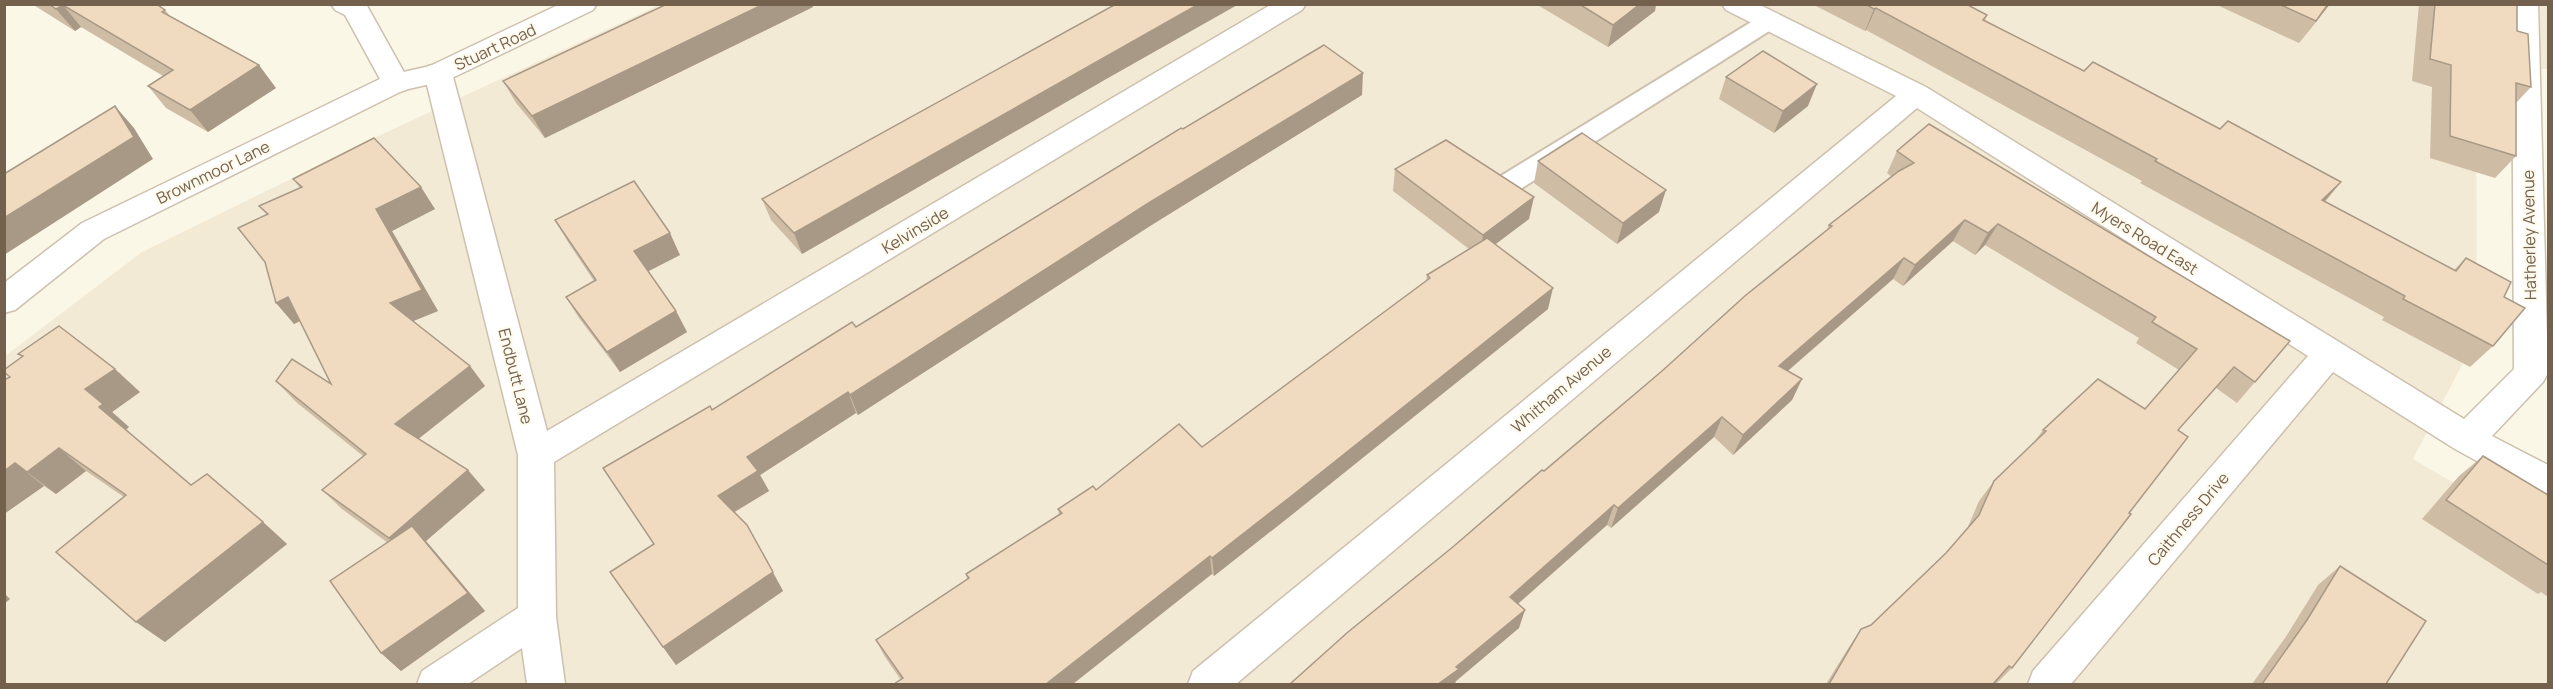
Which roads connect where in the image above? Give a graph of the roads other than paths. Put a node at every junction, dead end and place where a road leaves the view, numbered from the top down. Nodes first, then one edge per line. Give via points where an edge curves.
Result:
1 (584, 4) edge
2 (1293, 4) edge
3 (1735, 4) edge
4 (352, 6) edge
5 (2518, 15) edge
6 (1769, 21) junction
7 (438, 73) junction
8 (396, 83) junction
9 (1916, 94) junction
10 (2538, 94) edge
11 (1504, 186) edge
12 (4, 301) edge
13 (2329, 354) junction
14 (2467, 439) junction
15 (536, 455) junction
16 (2548, 482) edge
17 (537, 617) junction
18 (436, 684) edge
19 (546, 684) edge
20 (1207, 684) edge
21 (2047, 684) edge

1 - 7 street, Stuart Road
2 - 15 street, Kelvinside
3 - 6 street, Myers Road East
4 - 8 street
5 - 10 street, Hatherley Avenue
6 - 9 street, Myers Road East
6 - 11 lane
7 - 8 street, Brownmoor Lane
7 - 15 street, Endbutt Lane
8 - 12 street, Brownmoor Lane via 93,231
9 - 13 street, Myers Road East
9 - 20 street, Whitham Avenue
10 - 14 street, Hatherley Avenue via 2531,373
13 - 14 street, Myers Road East
13 - 21 street, Caithness Drive
14 - 16 street, Myers Road East
15 - 17 street, Endbutt Lane
17 - 18 street
17 - 19 street, Endbutt Lane

